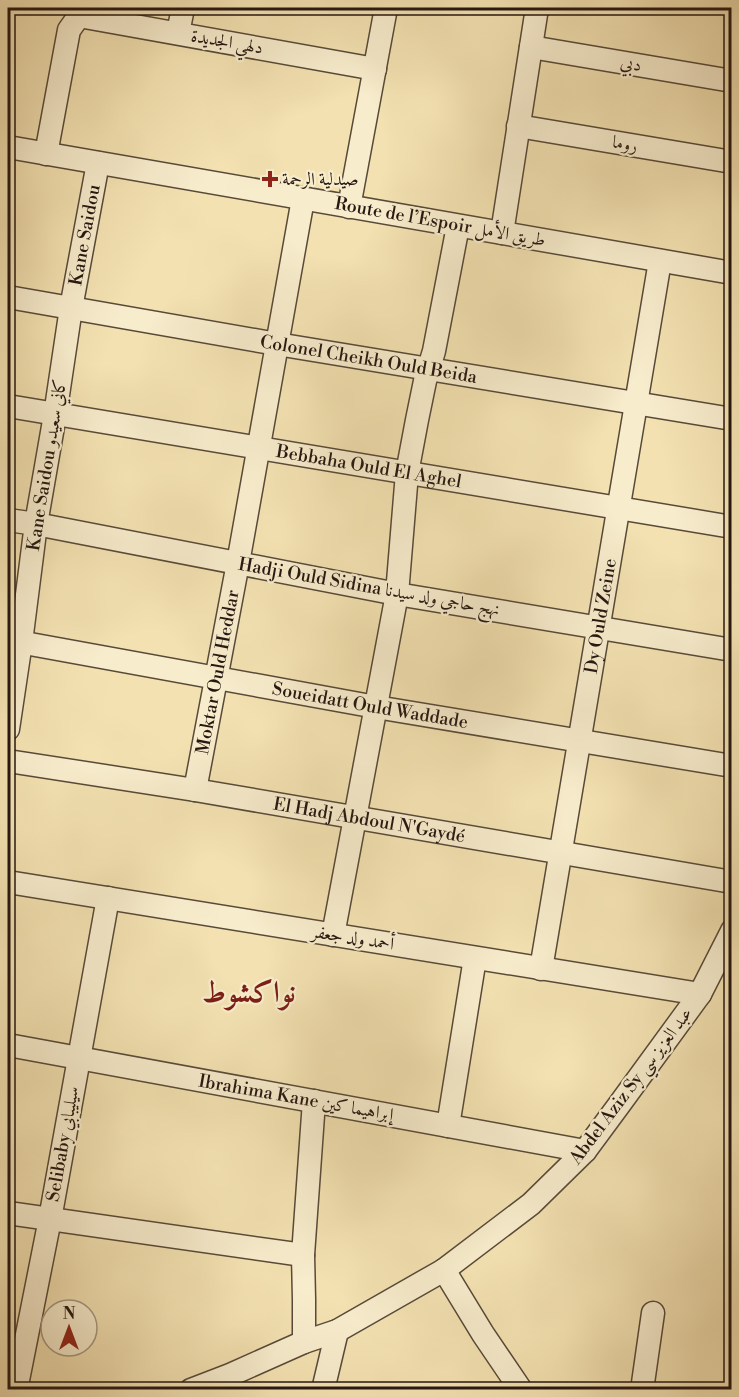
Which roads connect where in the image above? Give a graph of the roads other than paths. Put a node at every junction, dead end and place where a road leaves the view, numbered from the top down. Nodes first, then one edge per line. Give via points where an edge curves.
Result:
1 (183, 8) edge
2 (386, 8) edge
3 (537, 8) edge
4 (81, 12) edge
5 (178, 33) junction
6 (531, 47) junction
7 (375, 69) junction
8 (732, 81) edge
9 (518, 126) junction
10 (8, 147) edge
11 (46, 154) junction
12 (732, 162) edge
13 (98, 163) junction
14 (303, 199) junction
15 (349, 207) junction
16 (458, 226) junction
17 (502, 233) junction
18 (660, 261) junction
19 (732, 273) edge
20 (8, 297) edge
21 (71, 308) junction
22 (277, 344) junction
23 (429, 369) junction
24 (635, 404) junction
25 (8, 406) edge
26 (55, 415) junction
27 (732, 419) edge
28 (258, 448) junction
29 (407, 473) junction
30 (618, 508) junction
31 (8, 520) edge
32 (36, 524) junction
33 (732, 527) edge
34 (238, 563) junction
35 (397, 594) junction
36 (598, 628) junction
37 (14, 641) edge
38 (732, 650) edge
39 (215, 677) junction
40 (376, 707) junction
41 (8, 729) edge
42 (579, 741) junction
43 (8, 760) edge
44 (732, 766) edge
45 (195, 790) junction
46 (355, 817) junction
47 (560, 852) junction
48 (8, 882) edge
49 (732, 882) edge
50 (108, 898) junction
51 (732, 931) edge
52 (333, 935) junction
53 (475, 958) junction
54 (541, 969) junction
55 (699, 994) junction
56 (8, 1045) edge
57 (78, 1059) junction
58 (314, 1101) junction
59 (448, 1126) junction
60 (585, 1151) junction
61 (8, 1213) edge
62 (50, 1219) junction
63 (303, 1255) junction
64 (444, 1270) junction
65 (653, 1313) dead end
66 (337, 1331) junction
67 (304, 1342) junction
68 (16, 1389) edge
69 (191, 1389) edge
70 (323, 1389) edge
71 (521, 1389) edge
72 (642, 1389) edge

1 - 5 street
2 - 7 street
3 - 6 street
4 - 5 street, دلهي الجديدة
4 - 11 street via 69,30
5 - 7 street, دلهي الجديدة
6 - 8 street, دبي
6 - 9 street
7 - 15 street
9 - 12 street, روما
9 - 17 street
10 - 11 street, Route de l’Espoir طريق الأمل
11 - 13 street, Route de l’Espoir طريق الأمل
13 - 14 street, Route de l’Espoir طريق الأمل
13 - 21 street, Kane Saidou
14 - 15 street, Route de l’Espoir طريق الأمل
14 - 22 street, Moktar Ould Heddar
15 - 16 street, Route de l’Espoir طريق الأمل
16 - 17 street, Route de l’Espoir طريق الأمل
16 - 23 street
17 - 18 street, Route de l’Espoir طريق الأمل
18 - 19 street, Route de l’Espoir طريق الأمل
18 - 24 street, Dy Ould Zeine
20 - 21 street, Colonel Cheikh Ould Beida
21 - 22 street, Colonel Cheikh Ould Beida
21 - 26 street, Kane Saidou كاني سعيدو
22 - 23 street, Colonel Cheikh Ould Beida
22 - 28 street, Moktar Ould Heddar
23 - 24 street, Colonel Cheikh Ould Beida
23 - 29 street
24 - 27 street, Colonel Cheikh Ould Beida
24 - 30 street, Dy Ould Zeine
25 - 26 street, Bebbaha Ould El Aghel
26 - 28 street, Bebbaha Ould El Aghel
26 - 32 street, Kane Saidou كاني سعيدو
28 - 29 street, Bebbaha Ould El Aghel
28 - 34 street, Moktar Ould Heddar
29 - 30 street, Bebbaha Ould El Aghel
29 - 35 street
30 - 33 street, Bebbaha Ould El Aghel
30 - 36 street, Dy Ould Zeine
31 - 32 street, Hadji Ould Sidina نهج حاجي ولد سيدنا
32 - 34 street, Hadji Ould Sidina نهج حاجي ولد سيدنا
32 - 37 street, Kane Saidou كاني سعيدو
34 - 35 street, Hadji Ould Sidina نهج حاجي ولد سيدنا
34 - 39 street, Moktar Ould Heddar
35 - 36 street, Hadji Ould Sidina نهج حاجي ولد سيدنا
35 - 40 street
36 - 38 street, Hadji Ould Sidina نهج حاجي ولد سيدنا
36 - 42 street, Dy Ould Zeine
37 - 39 street, Soueidatt Ould Waddade
37 - 41 street, Kane Saidou كاني سعيدو
39 - 40 street, Soueidatt Ould Waddade
39 - 45 street, Moktar Ould Heddar
40 - 42 street, Soueidatt Ould Waddade
40 - 46 street
42 - 44 street, Soueidatt Ould Waddade
42 - 47 street, Dy Ould Zeine
43 - 45 street, El Hadj Abdoul N'Gaydé
45 - 46 street, El Hadj Abdoul N'Gaydé
46 - 47 street, El Hadj Abdoul N'Gaydé
46 - 52 street
47 - 49 street, El Hadj Abdoul N'Gaydé
47 - 54 street, Dy Ould Zeine
48 - 50 street, أحمد ولد جعفر
50 - 52 street, أحمد ولد جعفر
50 - 57 street, Selibaby سيليبابي
51 - 55 street, Abdel Aziz Sy عبد العزيز سي
52 - 53 street, أحمد ولد جعفر
53 - 54 street, أحمد ولد جعفر
53 - 59 street
54 - 55 street, أحمد ولد جعفر
55 - 60 street, Abdel Aziz Sy عبد العزيز سي
56 - 57 street, Ibrahima Kane إبراهيما كين
57 - 58 street, Ibrahima Kane إبراهيما كين
57 - 62 street, Selibaby سيليبابي
58 - 59 street, Ibrahima Kane إبراهيما كين
58 - 63 street
59 - 60 street, Ibrahima Kane إبراهيما كين
60 - 64 street, Abdel Aziz Sy عبد العزيز سي via 531,1204
61 - 62 street
62 - 63 street
62 - 68 street, Selibaby سيليبابي
63 - 67 street
64 - 66 street, Abdel Aziz Sy عبد العزيز سي
64 - 71 street
65 - 72 street
66 - 67 street, Abdel Aziz Sy عبد العزيز سي
66 - 70 street
67 - 69 street, Abdel Aziz Sy عبد العزيز سي

